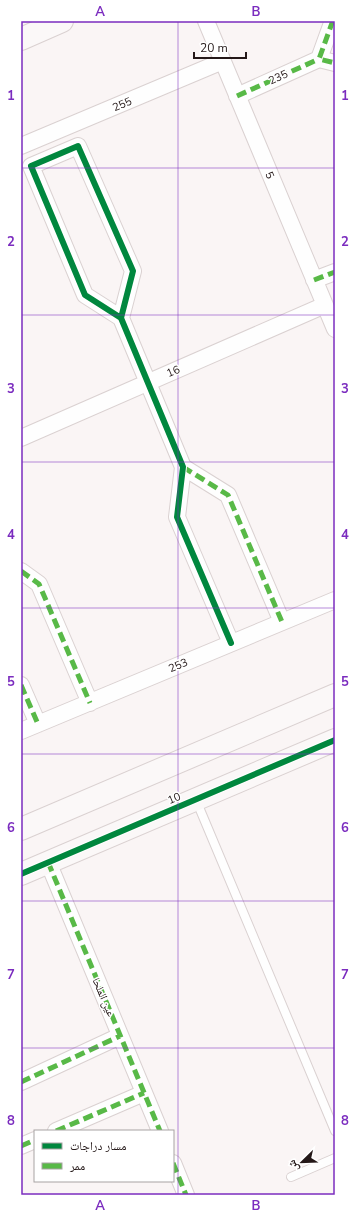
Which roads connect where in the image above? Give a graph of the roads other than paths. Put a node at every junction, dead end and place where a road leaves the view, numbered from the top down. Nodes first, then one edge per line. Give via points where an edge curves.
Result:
1 (62, 21) edge
2 (206, 21) edge
3 (335, 22) edge
4 (21, 39) edge
5 (319, 59) junction
6 (223, 61) junction
7 (335, 63) edge
8 (237, 96) junction
9 (21, 146) edge
10 (335, 272) edge
11 (314, 280) junction
12 (325, 305) junction
13 (122, 318) junction
14 (335, 329) edge
15 (149, 382) junction
16 (21, 438) edge
17 (183, 467) junction
18 (21, 571) edge
19 (335, 600) edge
20 (282, 622) junction
21 (231, 643) junction
22 (21, 685) edge
23 (335, 695) edge
24 (90, 702) junction
25 (38, 724) junction
26 (21, 731) edge
27 (335, 740) edge
28 (196, 799) junction
29 (21, 829) edge
30 (48, 862) junction
31 (21, 874) edge
32 (120, 1036) junction
33 (21, 1082) edge
34 (144, 1093) junction
35 (58, 1130) edge
36 (160, 1130) edge
37 (335, 1132) edge
38 (34, 1140) edge
39 (21, 1146) edge
40 (335, 1158) edge
41 (174, 1165) edge
42 (291, 1177) dead end
43 (186, 1195) edge

1 - 4 street
2 - 6 street, 5
3 - 5 street via 332,23
5 - 7 street
5 - 8 street, 235
6 - 8 street, 5
6 - 9 street, 255
8 - 11 street, 5
10 - 11 street
11 - 12 street, 5
12 - 14 street, 5
12 - 15 street, 16
13 - 13 street via 133,271 78,146 31,166 85,295
13 - 15 street
15 - 16 street, 16
15 - 17 street
17 - 20 street via 228,495
17 - 21 street via 178,516
18 - 24 street via 40,584
19 - 20 street, 253
20 - 21 street, 253
21 - 24 street, 253
22 - 25 street
23 - 29 street
24 - 25 street, 253
25 - 26 street, 253
27 - 28 street, 10
28 - 30 street, 10
28 - 37 lane
30 - 31 street, 10
30 - 32 street, عين الملحا
32 - 33 street
32 - 34 street, عين الملحا
34 - 35 street
34 - 36 street, عين الملحا
38 - 39 street
40 - 42 lane
41 - 43 street

